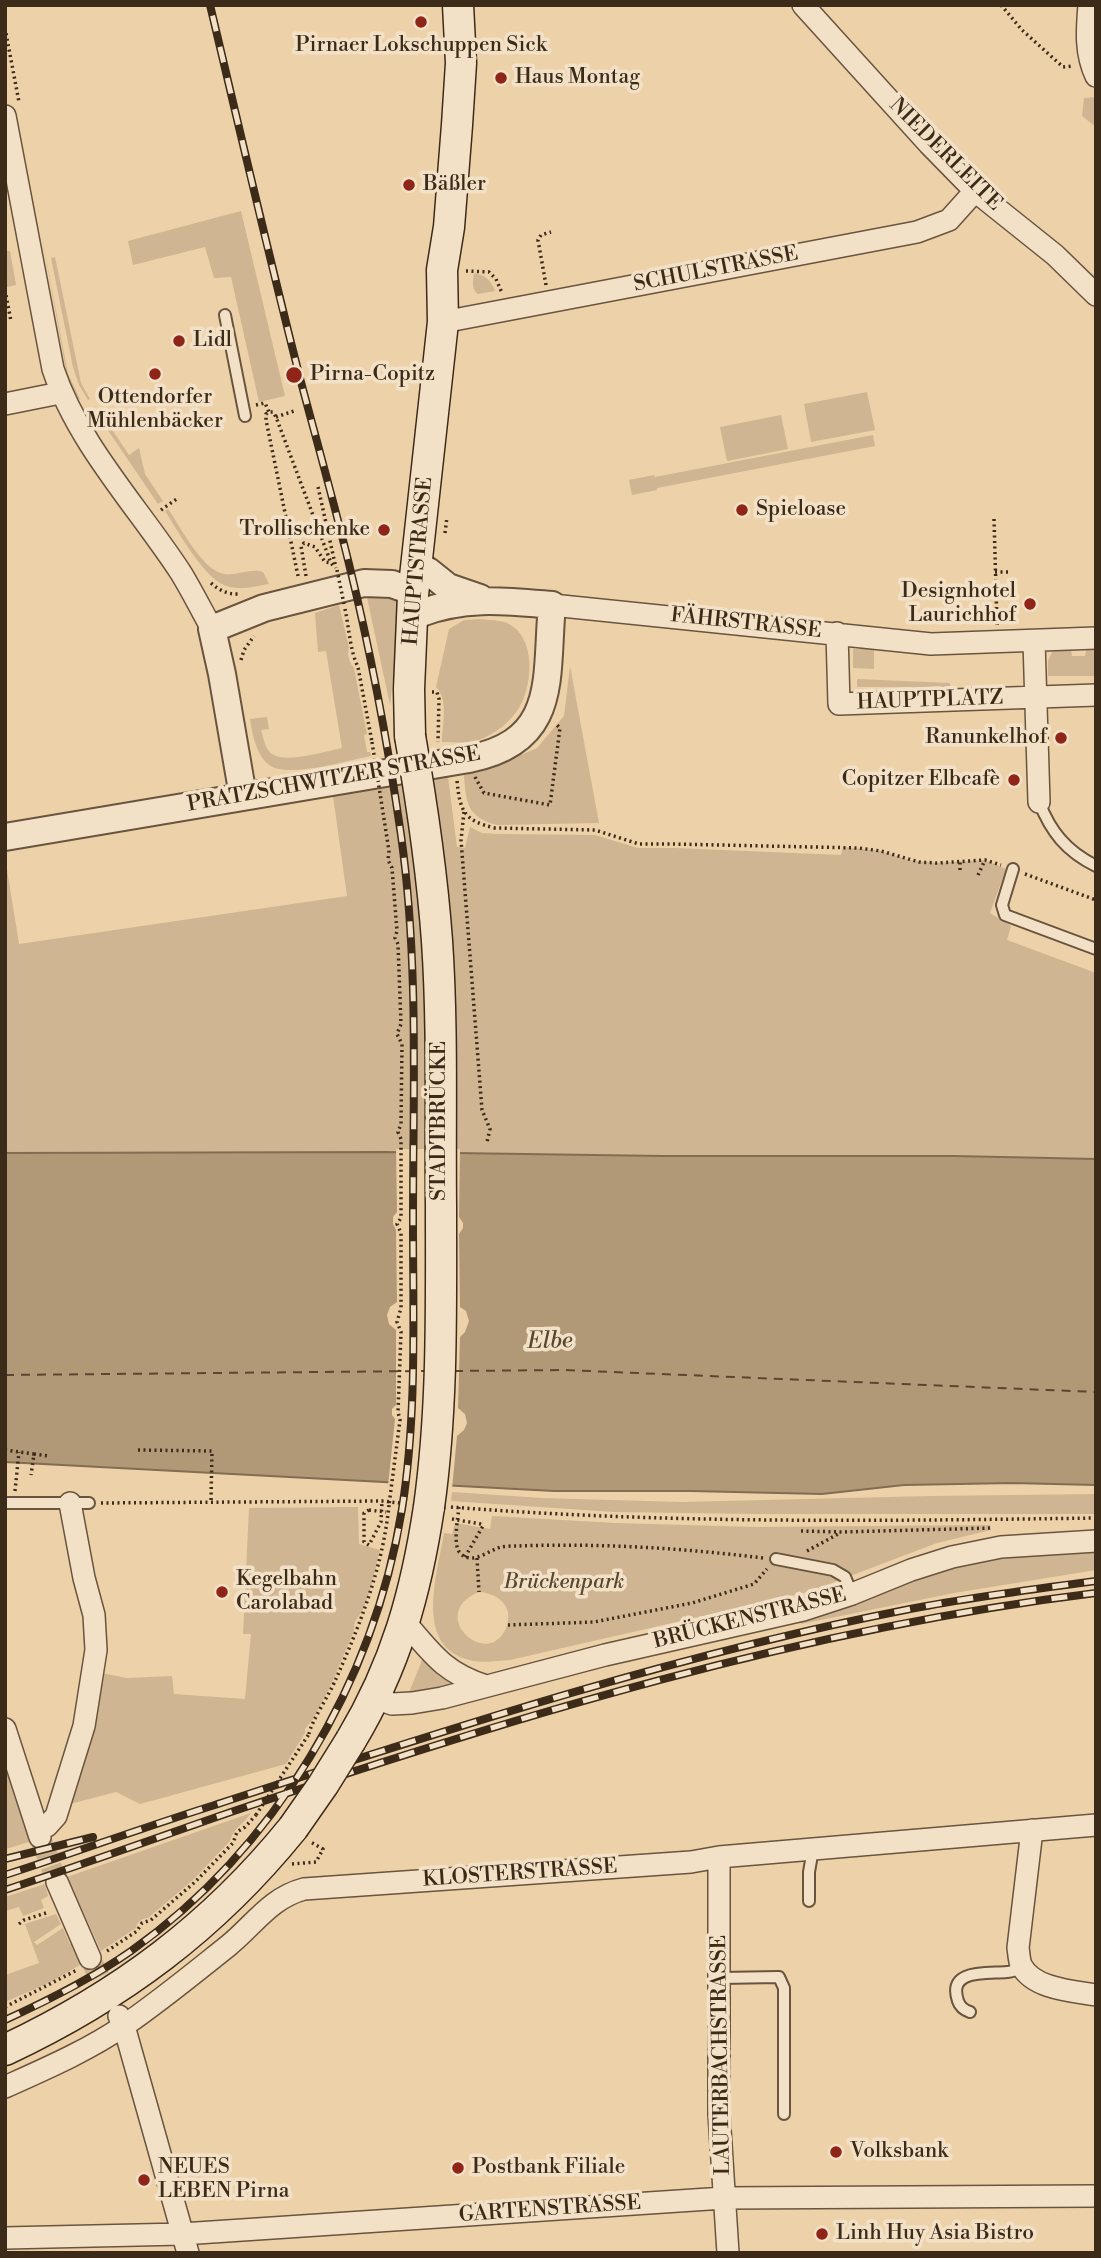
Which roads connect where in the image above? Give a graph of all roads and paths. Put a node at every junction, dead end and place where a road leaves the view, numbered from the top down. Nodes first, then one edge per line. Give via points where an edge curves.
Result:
1 (458, 5) edge
2 (803, 5) edge
3 (1000, 5) edge
4 (1089, 5) edge
5 (5, 28) edge
6 (1067, 67) dead end
7 (1096, 76) edge
8 (12, 109) edge
9 (975, 191) junction
10 (551, 232) dead end
11 (464, 271) dead end
12 (5, 290) edge
13 (1096, 295) edge
14 (549, 301) junction
15 (505, 310) junction
16 (226, 314) dead end
17 (11, 321) dead end
18 (443, 322) junction
19 (61, 393) junction
20 (5, 404) edge
21 (294, 411) dead end
22 (245, 416) dead end
23 (276, 418) junction
24 (318, 487) dead end
25 (177, 498) dead end
26 (153, 501) dead end
27 (994, 519) dead end
28 (331, 563) junction
29 (337, 570) junction
30 (995, 572) junction
31 (1010, 572) dead end
32 (307, 575) dead end
33 (210, 583) dead end
34 (421, 593) junction
35 (242, 594) dead end
36 (293, 594) junction
37 (485, 600) junction
38 (552, 605) junction
39 (262, 628) dead end
40 (212, 629) junction
41 (997, 630) dead end
42 (837, 633) junction
43 (1096, 638) edge
44 (1034, 640) junction
45 (222, 674) junction
46 (1096, 695) edge
47 (1036, 696) junction
48 (439, 699) dead end
49 (540, 710) junction
50 (434, 747) junction
51 (478, 783) dead end
52 (243, 796) junction
53 (1039, 802) joint
54 (464, 812) junction
55 (5, 837) edge
56 (985, 860) junction
57 (960, 862) junction
58 (1096, 866) edge
59 (1013, 869) junction
60 (960, 870) dead end
61 (978, 875) dead end
62 (1096, 900) edge
63 (1096, 949) edge
64 (486, 1142) dead end
65 (5, 1450) edge
66 (138, 1450) dead end
67 (19, 1452) junction
68 (34, 1454) junction
69 (49, 1456) dead end
70 (16, 1474) dead end
71 (31, 1475) dead end
72 (211, 1502) junction
73 (382, 1502) junction
74 (5, 1503) edge
75 (79, 1503) junction
76 (459, 1507) junction
77 (434, 1509) junction
78 (387, 1512) junction
79 (1096, 1518) edge
80 (995, 1528) dead end
81 (802, 1531) dead end
82 (842, 1532) junction
83 (1096, 1541) edge
84 (465, 1557) junction
85 (477, 1558) junction
86 (776, 1559) junction
87 (791, 1560) junction
88 (479, 1592) dead end
89 (852, 1594) junction
90 (405, 1622) junction
91 (508, 1625) dead end
92 (486, 1686) junction
93 (375, 1698) junction
94 (5, 1729) edge
95 (1096, 1825) edge
96 (1032, 1830) junction
97 (302, 1835) junction
98 (813, 1849) junction
99 (719, 1857) junction
100 (289, 1865) dead end
101 (57, 1882) tunnel mouth
102 (809, 1901) dead end
103 (51, 1912) dead end
104 (19, 1924) dead end
105 (93, 1960) junction
106 (1023, 1967) junction
107 (720, 1978) junction
108 (1096, 1995) edge
109 (5, 2007) edge
110 (970, 2012) dead end
111 (120, 2020) junction
112 (5, 2050) edge
113 (5, 2087) edge
114 (784, 2114) dead end
115 (1096, 2196) edge
116 (724, 2198) junction
117 (5, 2238) edge
118 (185, 2243) edge
119 (728, 2253) edge

1 - 18 main road, HAUPTSTRASSE via 461,62 442,270
2 - 9 street, NIEDERLEITE
3 - 6 path
4 - 7 street via 1086,34 1089,62
5 - 8 path
8 - 19 street via 48,345
9 - 13 street, NIEDERLEITE via 1055,255
9 - 14 street, SCHULSTRASSE via 950,220 917,232
10 - 14 path via 538,240
11 - 15 path via 489,272 501,288
12 - 17 path
14 - 15 street, SCHULSTRASSE
15 - 18 street, SCHULSTRASSE
16 - 22 lane
18 - 34 main road, HAUPTSTRASSE via 429,441 433,536
19 - 20 street
19 - 40 street via 108,471 182,575
21 - 23 path
23 - 28 path
23 - 36 path via 273,412 266,414
24 - 29 path
25 - 26 path via 160,511
27 - 30 path
28 - 29 path
28 - 32 path via 304,543
29 - 78 path, bridge via 372,742 392,869 398,944 401,1024 397,1034 402,1044 401,1217 397,1224 401,1233 397,1322 401,1332 400,1419
30 - 31 path
30 - 41 path
33 - 35 path via 229,594
34 - 36 street via 380,582
34 - 37 street via 449,587
34 - 37 street via 443,606
34 - 50 main road, HAUPTSTRASSE via 411,665
36 - 40 street
37 - 38 street
38 - 42 street, FÄHRSTRASSE
38 - 49 street, PRATZSCHWITZER STRASSE via 548,681
39 - 45 path via 244,650 238,671
40 - 45 street
42 - 44 street via 931,644
42 - 47 street, HAUPTPLATZ via 839,704
43 - 44 street
44 - 47 street
45 - 52 street
46 - 47 street, HAUPTPLATZ
47 - 53 street
48 - 50 path
49 - 50 street, PRATZSCHWITZER STRASSE via 510,744 484,756
49 - 51 path via 560,728 550,806 484,793
50 - 52 street, PRATZSCHWITZER STRASSE
50 - 54 path
50 - 77 main road, STADTBRÜCKE, bridge via 428,845 439,1001 440,1364
52 - 55 street, PRATZSCHWITZER STRASSE
53 - 58 lane via 1063,843
54 - 57 path via 481,825 495,828 595,830 639,844 859,848 919,862
54 - 64 path via 461,840 482,1110 490,1129
56 - 57 path
56 - 59 path
56 - 61 path
57 - 60 path
59 - 62 path
59 - 63 lane via 1002,905 1005,915
65 - 67 path
66 - 72 path via 212,1451
67 - 68 path
67 - 70 path
68 - 69 path
68 - 71 path
72 - 73 path
72 - 75 path
73 - 77 path
73 - 78 path, bridge via 381,1522 369,1545 364,1542 364,1513 369,1510
74 - 75 lane
75 - 94 street via 84,1578 92,1604 96,1650 84,1726 56,1816 39,1833
76 - 77 path
76 - 79 path via 757,1521
76 - 84 path via 457,1550
77 - 84 path, bridge via 483,1526
77 - 90 main road, STADTBRÜCKE
78 - 105 path, bridge via 383,1550 357,1632 309,1734 256,1815 195,1882 137,1931
80 - 82 path
81 - 82 path
82 - 87 path
83 - 89 street, BRÜCKENSTRASSE via 1000,1547 952,1557
84 - 85 path
85 - 86 path via 502,1547 547,1545
85 - 88 path
86 - 87 lane
86 - 91 path via 754,1584 692,1602 594,1622
87 - 89 lane via 833,1570 845,1577
89 - 92 street, BRÜCKENSTRASSE via 803,1610
90 - 92 street via 443,1666
90 - 93 main road, STADTBRÜCKE
92 - 93 street, BRÜCKENSTRASSE via 412,1703 392,1704
93 - 97 main road, STADTBRÜCKE, bridge via 323,1785
95 - 96 street, KLOSTERSTRASSE
96 - 98 street, KLOSTERSTRASSE
96 - 106 street via 1018,1948
97 - 100 path via 323,1849 316,1862
97 - 112 main road, STADTBRÜCKE via 168,1954 74,2016
98 - 99 street, KLOSTERSTRASSE
98 - 102 lane
99 - 107 street, LAUTERBACHSTRASSE
99 - 111 street, KLOSTERSTRASSE via 288,1893 231,1944
101 - 105 street
103 - 104 path
105 - 109 path
106 - 108 street via 1052,1987
106 - 110 lane via 963,1977 958,2003
107 - 114 lane via 779,1977 784,1988
107 - 116 street, LAUTERBACHSTRASSE
111 - 113 street, KLOSTERSTRASSE via 45,2069
111 - 118 street
115 - 116 street, GARTENSTRASSE
116 - 118 street, GARTENSTRASSE
116 - 119 street, LAUTERBACHSTRASSE
117 - 118 street, GARTENSTRASSE

